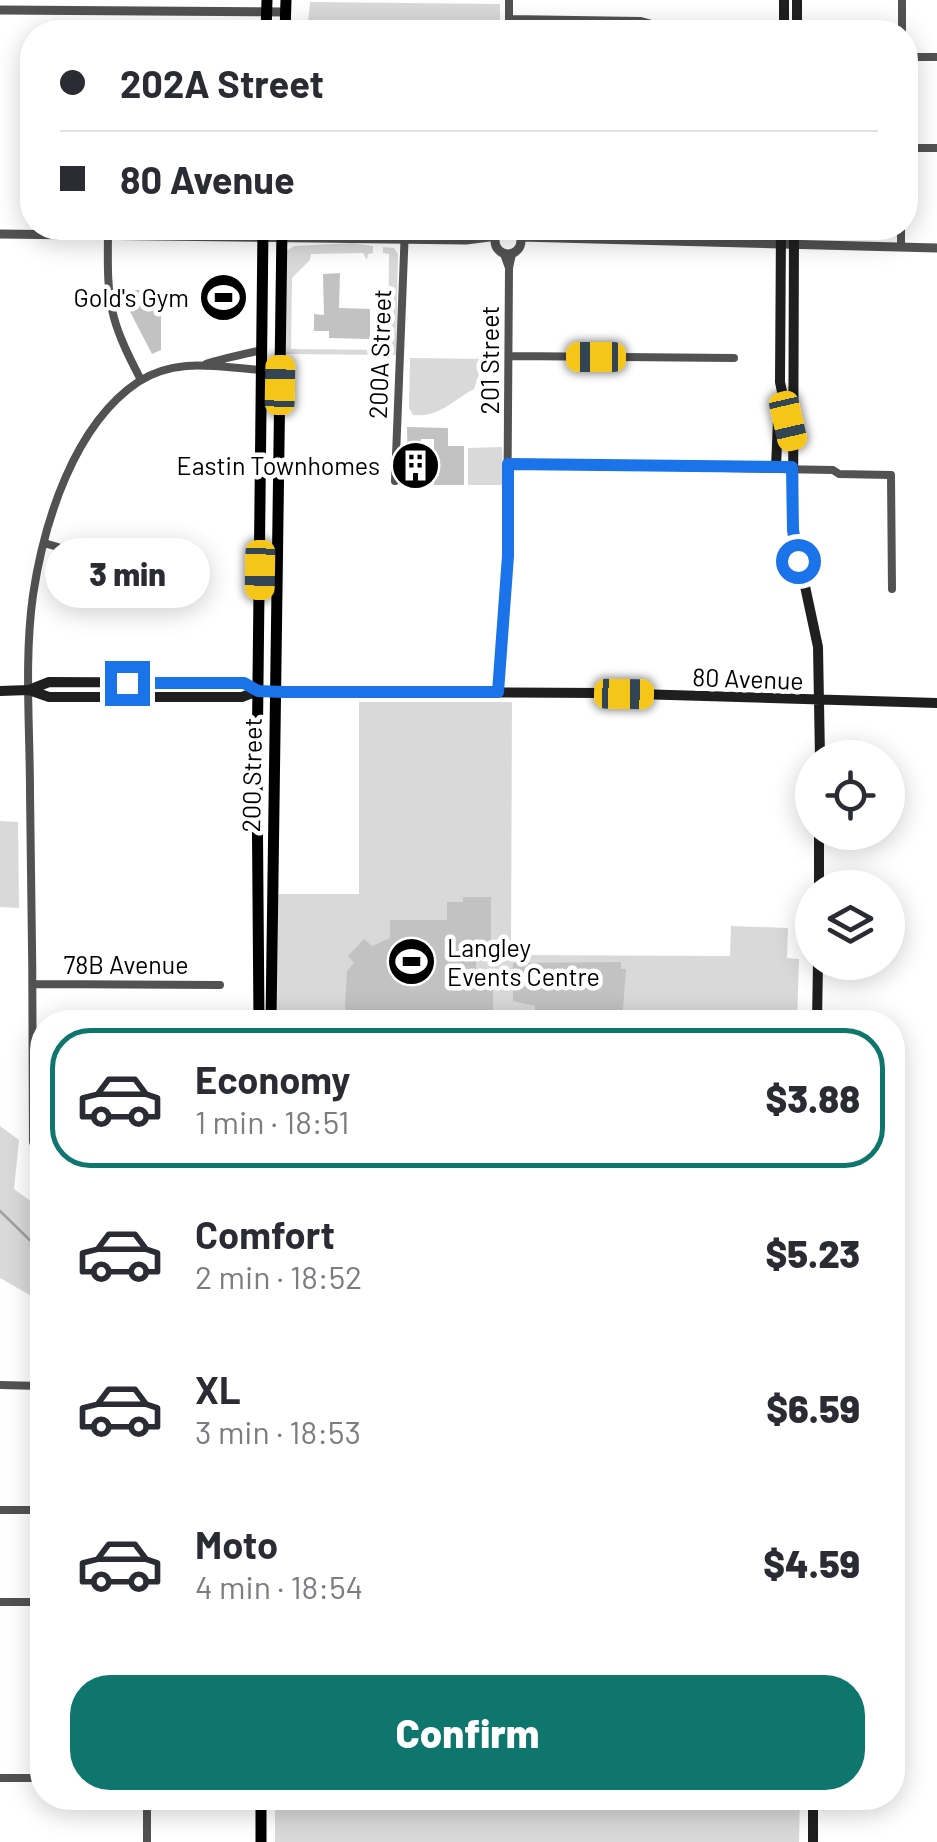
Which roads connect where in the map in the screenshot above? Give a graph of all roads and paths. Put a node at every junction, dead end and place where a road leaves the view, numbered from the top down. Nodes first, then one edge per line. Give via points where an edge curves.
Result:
1 (509, 0) edge
2 (267, 6) edge
3 (286, 6) edge
4 (0, 10) edge
5 (509, 18) joint
6 (575, 20) edge
7 (108, 240) edge
8 (263, 240) edge
9 (282, 240) edge
10 (403, 240) edge
11 (466, 240) edge
12 (505, 240) edge
13 (518, 240) edge
14 (781, 240) edge
15 (794, 240) edge
16 (901, 240) edge
17 (520, 242) junction
18 (781, 245) junction
19 (794, 245) junction
20 (901, 247) junction
21 (937, 248) edge
22 (504, 252) junction
23 (263, 350) junction
24 (510, 356) junction
25 (734, 358) dead end
26 (206, 364) junction
27 (263, 370) junction
28 (141, 380) junction
29 (780, 382) junction
30 (792, 441) junction
31 (508, 464) junction
32 (776, 467) junction
33 (792, 467) junction
34 (395, 481) dead end
35 (44, 543) junction
36 (892, 590) dead end
37 (152, 596) dead end
38 (0, 690) edge
39 (29, 690) junction
40 (258, 691) junction
41 (275, 692) junction
42 (498, 692) junction
43 (820, 701) junction
44 (937, 704) edge
45 (820, 740) edge
46 (818, 980) edge
47 (33, 984) junction
48 (220, 985) dead end
49 (33, 1010) edge
50 (258, 1010) edge
51 (271, 1010) edge
52 (818, 1010) edge
53 (0, 1385) edge
54 (30, 1386) edge
55 (0, 1510) edge
56 (30, 1510) edge
57 (0, 1602) edge
58 (30, 1602) edge
59 (0, 1778) edge
60 (30, 1778) edge
61 (147, 1810) edge
62 (261, 1810) edge
63 (813, 1810) edge
64 (147, 1842) edge
65 (261, 1842) edge
66 (812, 1842) edge

1 - 5 street
2 - 3 street
2 - 4 street
5 - 6 street
7 - 28 street via 116,331
8 - 23 main road, 200 Street
9 - 41 main road, 200 Street
10 - 34 street, 200A Street
11 - 22 street
12 - 22 street
13 - 17 street
14 - 18 main road
15 - 19 main road
16 - 20 street
17 - 18 street
17 - 22 street
18 - 19 street
18 - 29 main road
19 - 20 street
19 - 30 main road
20 - 21 street
22 - 24 street, 201 Street
23 - 26 street
23 - 27 main road, 200 Street
24 - 25 street
24 - 31 street, 201 Street
26 - 27 street
26 - 28 street
27 - 40 main road, 200 Street
28 - 35 street via 112,404 80,452
29 - 30 main road
29 - 32 main road
30 - 33 main road
31 - 32 street
31 - 42 street, 201 Street
32 - 33 street
33 - 36 street via 891,475
33 - 43 main road via 794,544 812,614
35 - 37 street via 120,565
35 - 39 street via 33,597
38 - 39 main road, 80 Avenue
39 - 40 main road, 80 Avenue via 49,682 244,683
39 - 47 street
40 - 41 main road, 80 Avenue
40 - 50 main road, 200 Street
41 - 42 main road, 80 Avenue
41 - 51 main road, 200 Street
42 - 43 main road, 80 Avenue
43 - 44 main road, 80 Avenue
43 - 45 main road
46 - 52 main road
47 - 48 street, 78B Avenue
47 - 49 street
53 - 54 street
55 - 56 street
57 - 58 street
59 - 60 street
61 - 64 street
62 - 65 main road
63 - 66 main road

